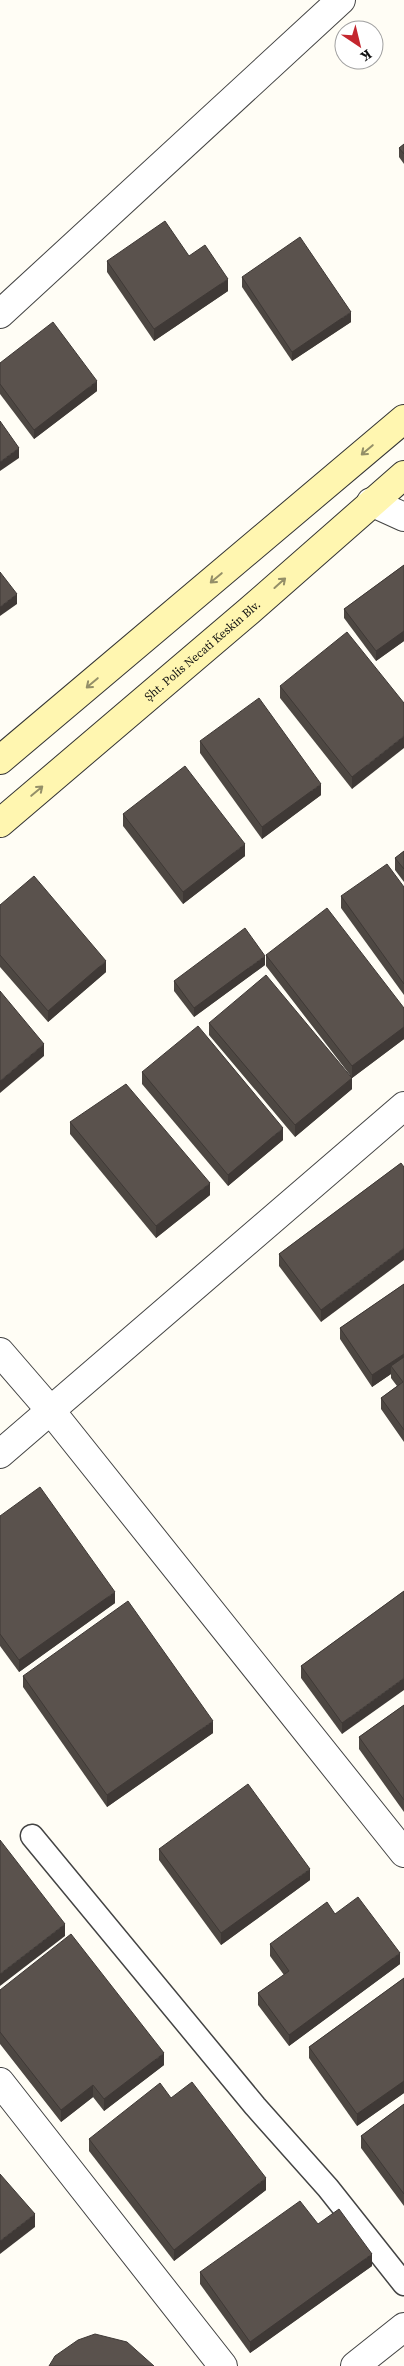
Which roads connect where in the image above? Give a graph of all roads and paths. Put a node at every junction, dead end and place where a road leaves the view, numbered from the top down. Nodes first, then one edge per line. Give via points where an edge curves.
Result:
1 (341, 0) edge
2 (0, 314) edge
3 (404, 419) edge
4 (404, 475) edge
5 (371, 502) junction
6 (404, 517) edge
7 (0, 760) edge
8 (0, 823) edge
9 (404, 1107) edge
10 (0, 1352) edge
11 (51, 1411) junction
12 (0, 1454) edge
13 (32, 1836) dead end
14 (404, 1853) edge
15 (0, 2082) edge
16 (404, 2284) edge
17 (404, 2327) edge
18 (223, 2366) edge
19 (354, 2366) edge

1 - 2 street
3 -> 7 street
4 - 5 street, Şht. Polis Necati Keskin Blv.
5 - 6 street
8 -> 5 street, Şht. Polis Necati Keskin Blv. via 249,611
9 - 11 street
10 - 11 street
11 - 12 street
11 - 14 street
13 - 16 lane via 255,2106 328,2188
15 - 18 street
17 - 19 street

